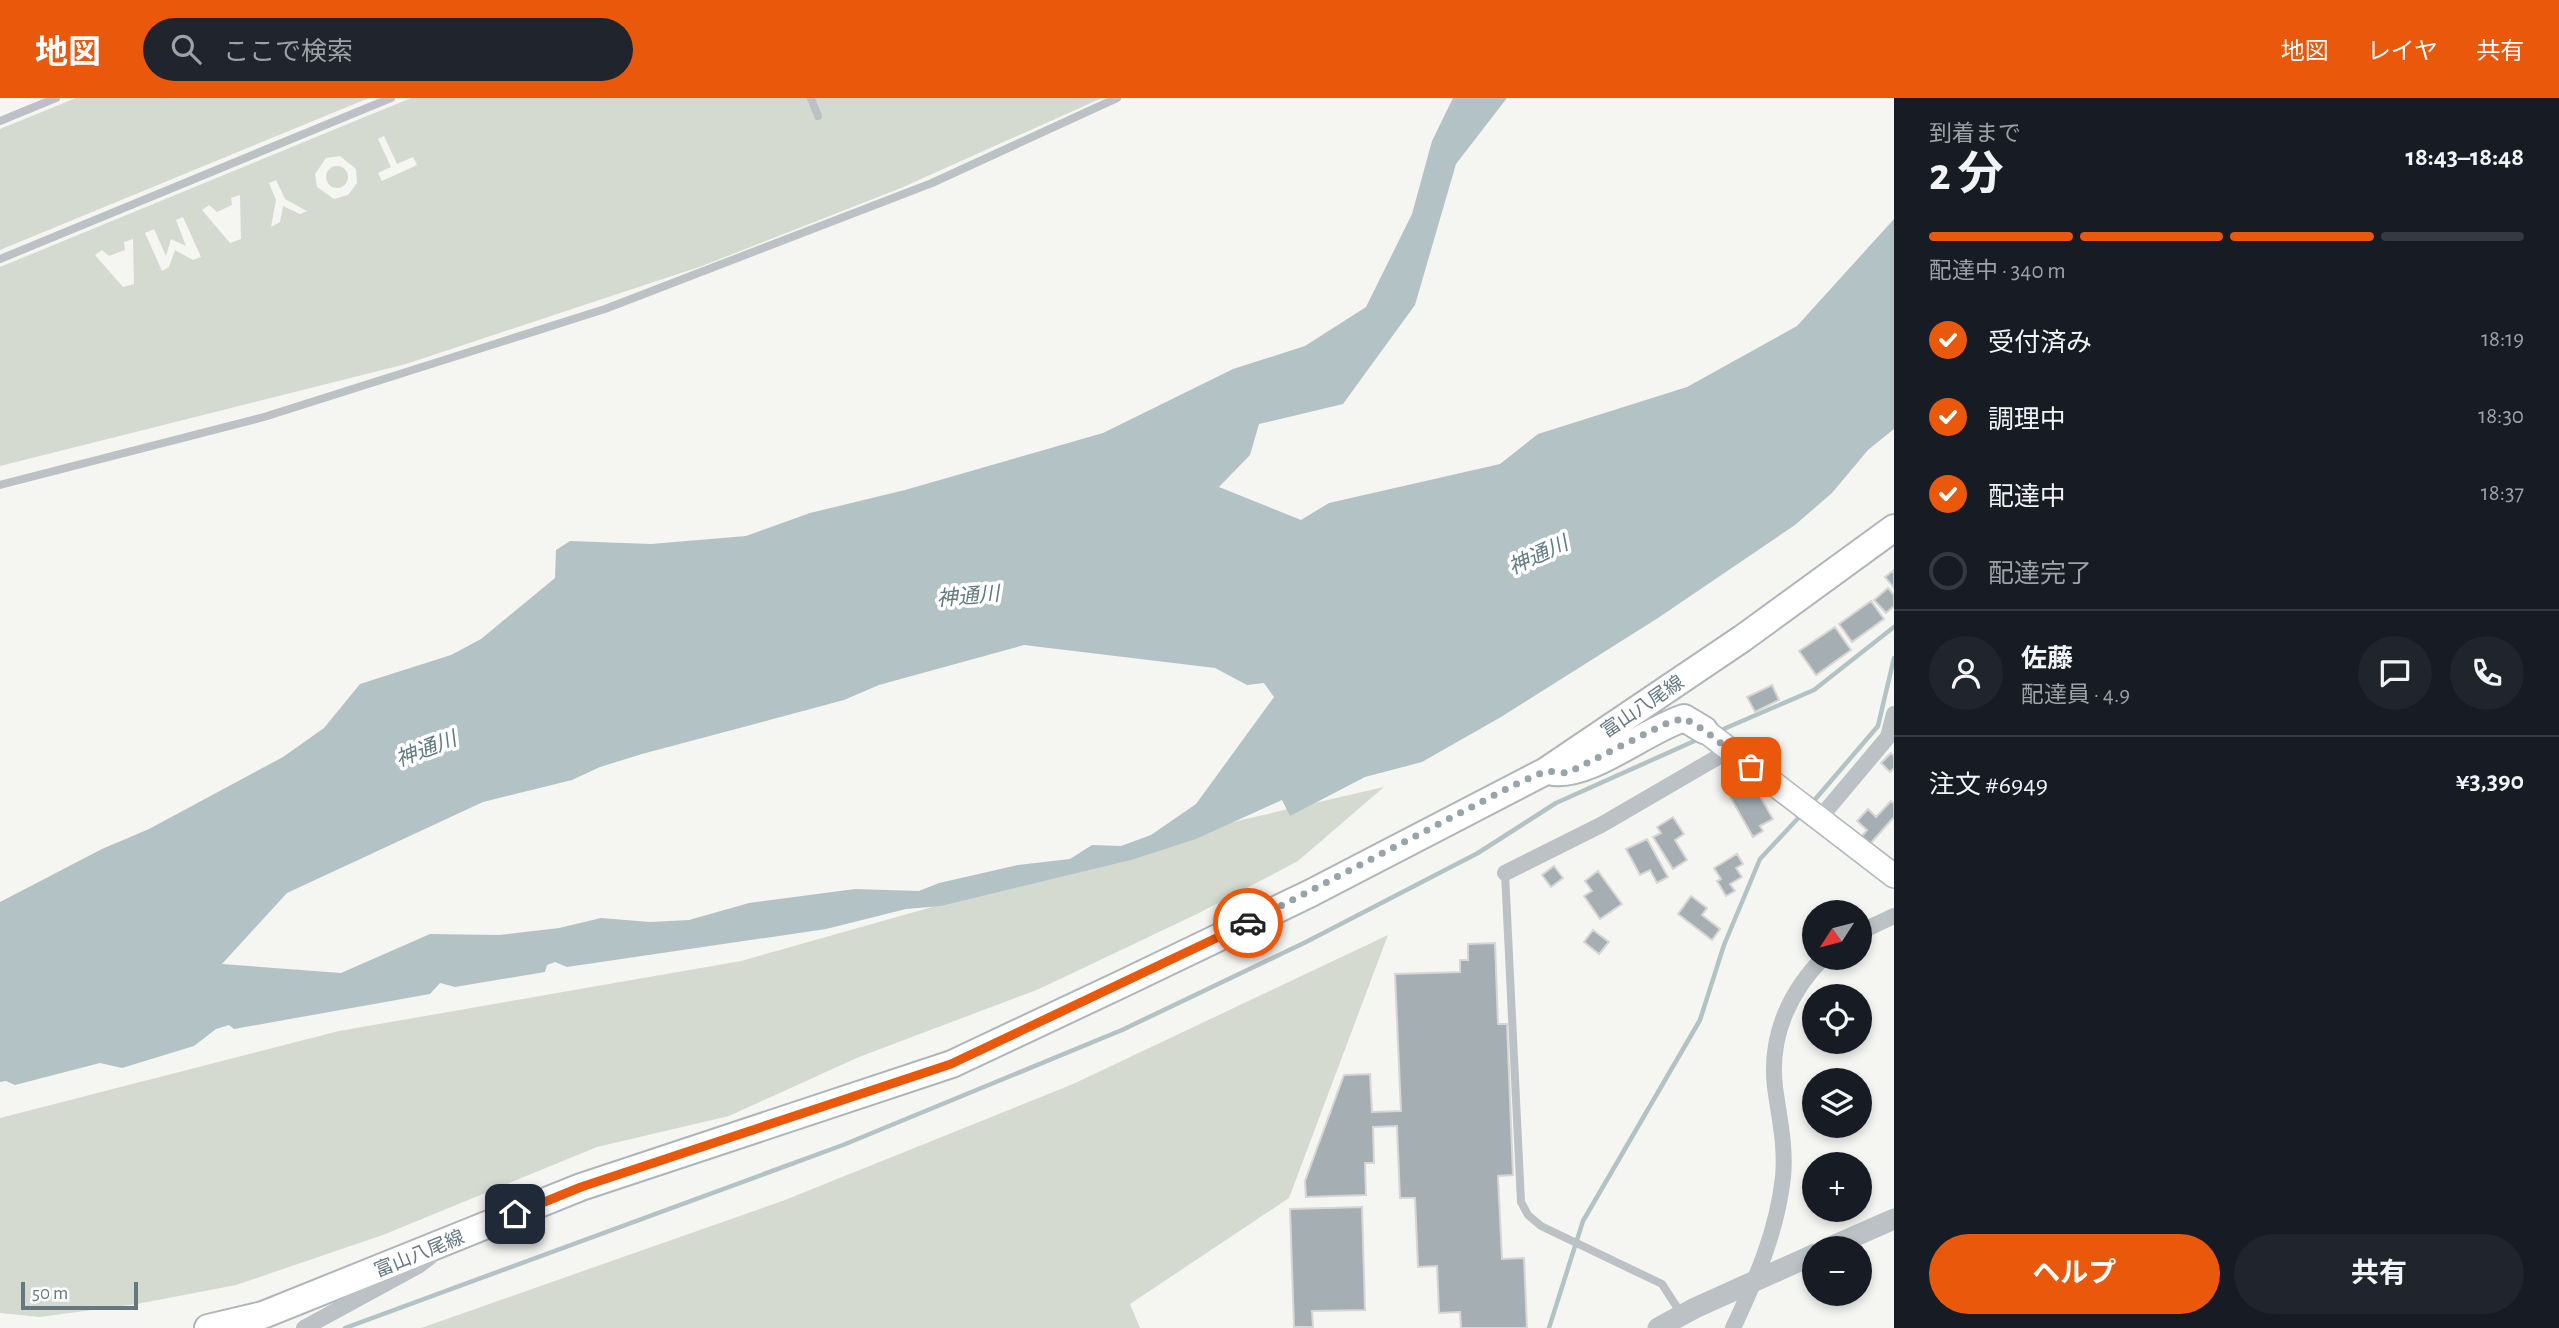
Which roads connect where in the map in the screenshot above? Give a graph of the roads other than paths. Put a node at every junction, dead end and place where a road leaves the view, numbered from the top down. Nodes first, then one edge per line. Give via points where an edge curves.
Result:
1 (56, 98) edge
2 (391, 98) edge
3 (811, 98) edge
4 (1117, 98) edge
5 (818, 116) dead end
6 (0, 121) edge
7 (0, 259) edge
8 (0, 485) edge
9 (1894, 528) edge
10 (1894, 714) edge
11 (1716, 738) junction
12 (1546, 771) junction
13 (1819, 819) junction
14 (1505, 873) joint
15 (1894, 876) edge
16 (1894, 916) edge
17 (1872, 926) edge
18 (1811, 970) edge
19 (1894, 1219) edge
20 (1856, 1236) edge
21 (450, 1240) junction
22 (1802, 1260) edge
23 (1756, 1280) junction
24 (1682, 1315) junction
25 (208, 1328) edge
26 (304, 1328) edge
27 (1658, 1328) edge
28 (1733, 1328) edge

1 - 6 lane
2 - 7 lane
3 - 5 lane
4 - 8 lane via 932,184 605,309 264,417
9 - 12 main road, 富山八尾線 via 1743,638
10 - 13 street via 1888,737
11 - 12 main road via 1684,718 1567,773
11 - 13 main road
11 - 14 street via 1601,825
12 - 21 main road, 富山八尾線 via 1309,894 951,1064 581,1187
13 - 15 main road
14 - 24 lane via 1521,1202 1541,1227 1662,1284
16 - 17 street
18 - 23 street via 1787,1006 1775,1044 1783,1174 1775,1228
19 - 20 street
21 - 25 main road, 富山八尾線 via 264,1315
21 - 26 street via 418,1266
22 - 23 street
23 - 24 street
23 - 28 street
24 - 27 street

